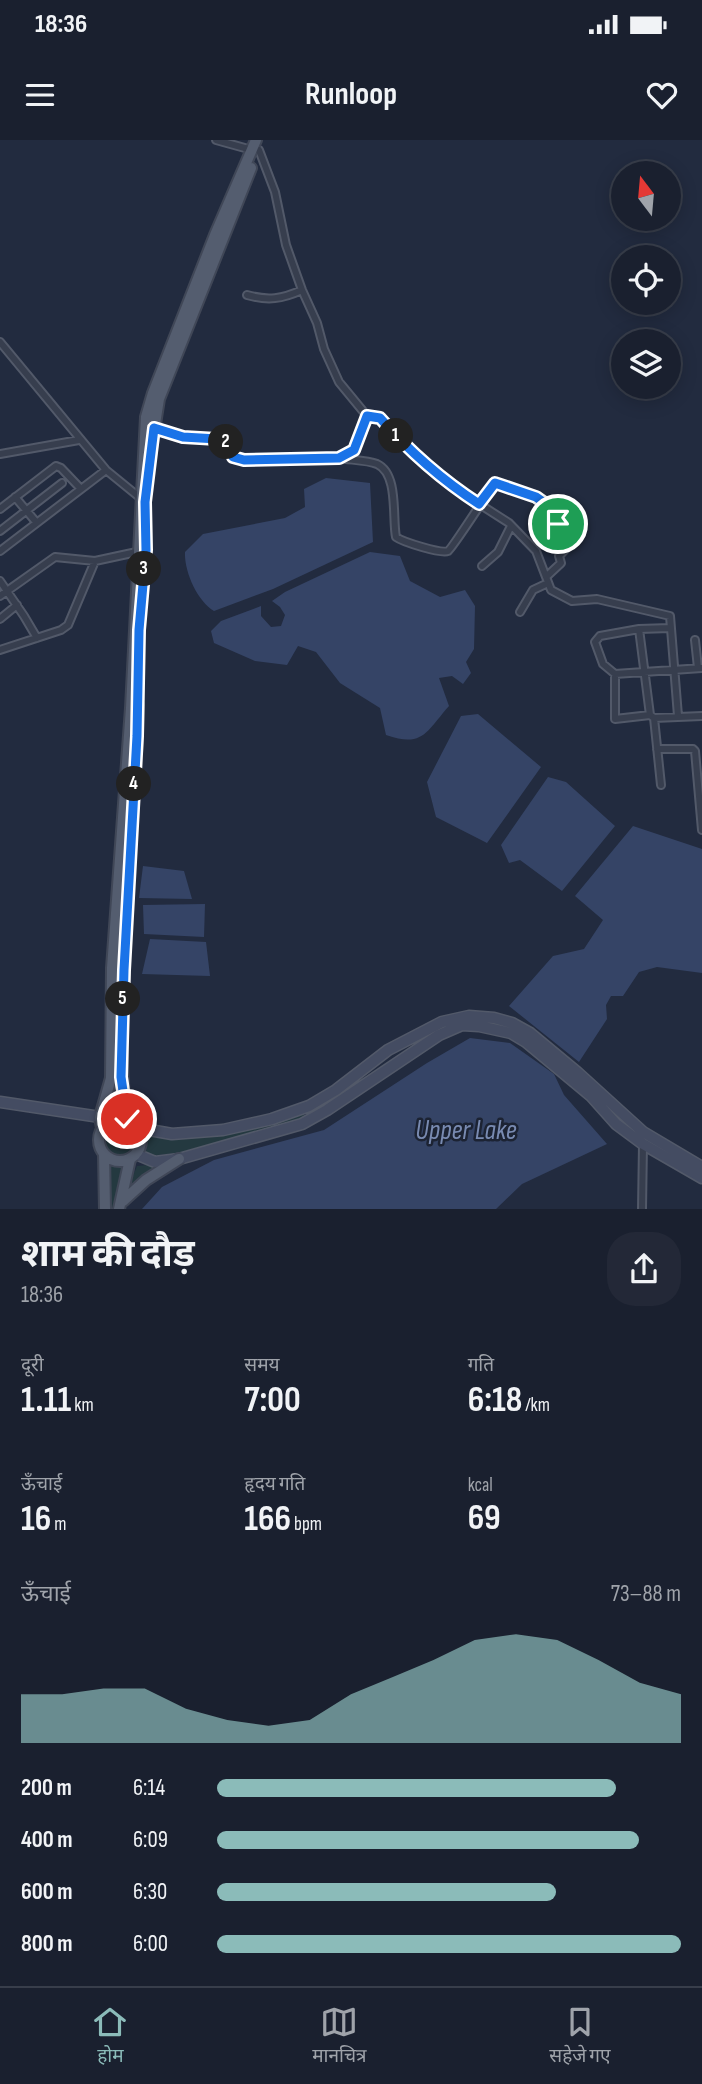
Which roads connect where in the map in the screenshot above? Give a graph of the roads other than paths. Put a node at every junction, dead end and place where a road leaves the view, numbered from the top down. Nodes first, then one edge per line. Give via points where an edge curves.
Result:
1 (216, 140) edge
2 (258, 146) edge
3 (302, 290) junction
4 (247, 295) dead end
5 (0, 342) edge
6 (367, 416) junction
7 (154, 428) junction
8 (79, 440) junction
9 (0, 454) edge
10 (339, 458) junction
11 (106, 470) junction
12 (62, 483) dead end
13 (81, 489) junction
14 (15, 497) junction
15 (143, 501) junction
16 (479, 504) junction
17 (0, 509) edge
18 (27, 511) junction
19 (36, 523) junction
20 (511, 526) junction
21 (0, 531) edge
22 (0, 551) edge
23 (143, 551) junction
24 (94, 561) junction
25 (482, 566) dead end
26 (547, 580) junction
27 (0, 581) edge
28 (7, 591) junction
29 (0, 596) edge
30 (17, 605) junction
31 (520, 612) dead end
32 (0, 619) edge
33 (670, 628) junction
34 (639, 629) junction
35 (37, 638) junction
36 (695, 639) dead end
37 (0, 650) edge
38 (673, 668) junction
39 (700, 668) edge
40 (645, 673) junction
41 (615, 674) junction
42 (652, 716) junction
43 (678, 716) junction
44 (702, 716) edge
45 (657, 749) junction
46 (700, 772) edge
47 (661, 785) dead end
48 (701, 808) edge
49 (702, 830) edge
50 (0, 1102) edge
51 (127, 1119) junction
52 (101, 1123) junction
53 (138, 1128) junction
54 (643, 1132) junction
55 (643, 1144) junction
56 (104, 1154) junction
57 (133, 1156) junction
58 (179, 1159) junction
59 (702, 1167) edge
60 (702, 1178) edge
61 (121, 1205) edge
62 (105, 1209) edge
63 (642, 1209) edge

1 - 2 street
2 - 3 street
2 - 7 main road via 159,399
2 - 15 main road via 215,235 153,393 146,417
3 - 4 street via 281,299
3 - 6 street via 339,382
5 - 8 street
6 - 10 street via 354,450
6 - 16 street via 380,418 451,486
7 - 10 street via 183,437 217,439 232,448 233,457 244,460
7 - 15 main road
8 - 9 street
8 - 11 street
10 - 16 street via 377,464 386,473 393,488 399,539 448,551
11 - 13 street
11 - 15 street
12 - 18 street
13 - 14 street via 56,466
13 - 19 street
14 - 17 street
14 - 18 street
15 - 23 main road
16 - 20 street
16 - 26 street via 495,483 536,497 553,509 558,524 575,539 559,556 561,563
18 - 19 street
18 - 21 street
19 - 22 street
20 - 25 street via 498,552
20 - 26 street via 536,551
23 - 24 street
23 - 51 main road via 124,970 121,1077
23 - 52 main road via 112,968 111,1078
24 - 28 street via 55,557
24 - 35 street via 68,625
26 - 31 street via 533,590
26 - 33 street via 551,590 572,601 597,599 670,616
27 - 28 street
28 - 29 street
28 - 30 street
30 - 32 street
30 - 35 street
33 - 34 street
33 - 38 street
34 - 40 street
34 - 41 street via 600,636 595,642 603,664
35 - 37 street
36 - 39 street
38 - 39 street
38 - 40 street
38 - 43 street
40 - 41 street
40 - 42 street
41 - 42 street via 615,719
42 - 43 street
42 - 45 street
43 - 44 street
45 - 46 street via 693,748
45 - 47 street
46 - 48 street
48 - 49 street
50 - 52 main road
51 - 52 main road
51 - 53 main road
52 - 56 main road via 99,1142
53 - 54 main road via 172,1134 223,1130 272,1119 327,1096 388,1050 442,1022 469,1016 512,1023 530,1033
53 - 57 main road via 142,1141
54 - 55 street
54 - 59 main road
55 - 58 main road via 526,1042 496,1029 462,1026 439,1035 302,1124
55 - 60 main road
55 - 63 street
56 - 57 main road via 117,1161
56 - 62 main road
57 - 58 main road via 155,1162
57 - 61 main road
58 - 61 main road via 146,1180

